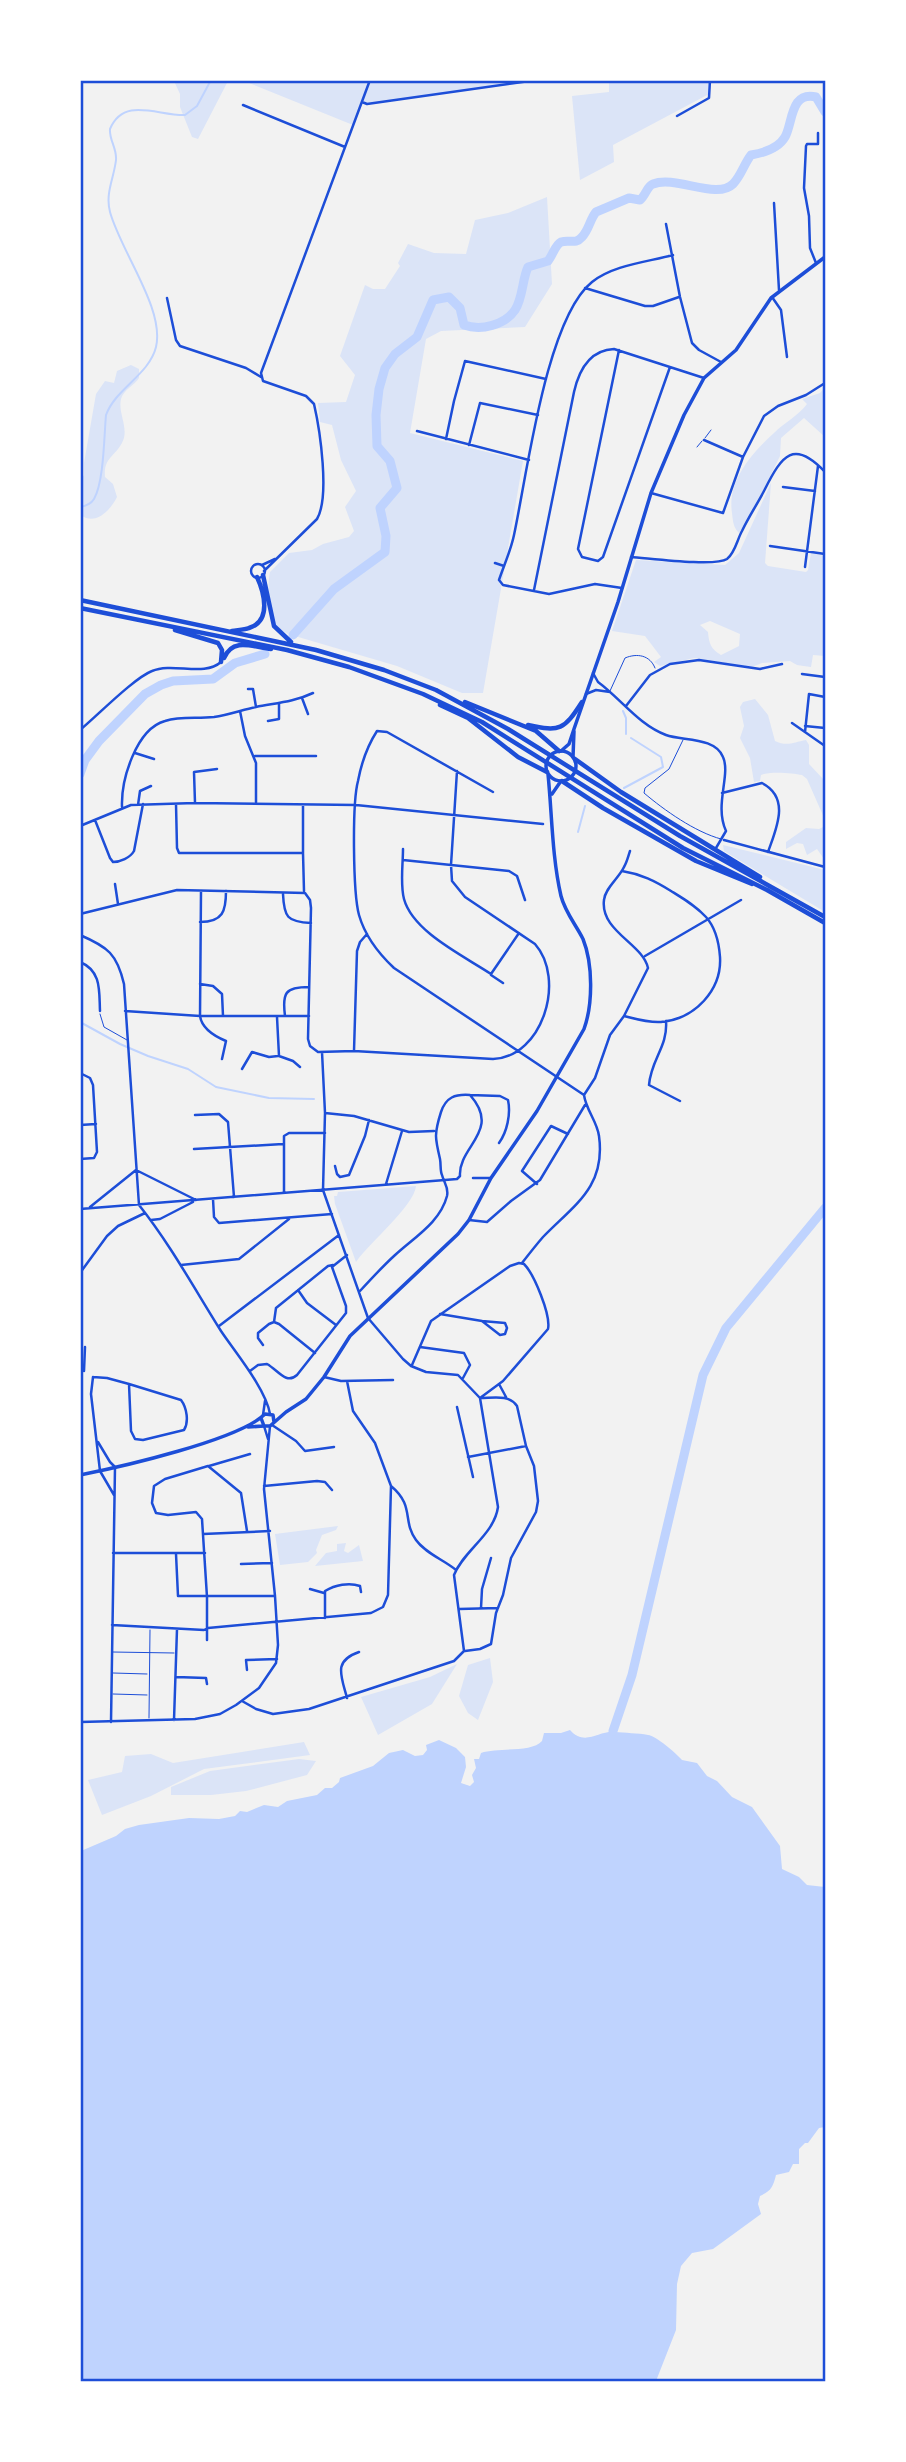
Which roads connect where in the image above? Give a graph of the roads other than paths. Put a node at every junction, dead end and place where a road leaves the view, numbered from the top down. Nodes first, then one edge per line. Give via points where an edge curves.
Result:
1 (370, 80) edge
2 (537, 80) edge
3 (710, 80) edge
4 (362, 102) junction
5 (243, 105) dead end
6 (677, 116) dead end
7 (818, 134) dead end
8 (345, 147) junction
9 (775, 203) dead end
10 (666, 224) dead end
11 (673, 255) junction
12 (825, 257) edge
13 (816, 263) junction
14 (585, 288) junction
15 (779, 290) junction
16 (680, 297) junction
17 (772, 297) junction
18 (167, 298) dead end
19 (619, 350) junction
20 (787, 357) dead end
21 (721, 362) junction
22 (670, 367) junction
23 (261, 377) junction
24 (704, 378) junction
25 (546, 379) junction
26 (825, 383) edge
27 (538, 415) junction
28 (711, 430) dead end
29 (416, 431) dead end
30 (446, 439) junction
31 (704, 440) junction
32 (469, 445) junction
33 (697, 447) dead end
34 (743, 457) junction
35 (529, 460) junction
36 (818, 465) junction
37 (825, 472) edge
38 (783, 487) dead end
39 (815, 491) junction
40 (651, 494) junction
41 (770, 546) dead end
42 (807, 551) junction
43 (825, 554) edge
44 (278, 557) junction
45 (631, 557) junction
46 (495, 563) dead end
47 (261, 565) junction
48 (504, 566) junction
49 (805, 567) dead end
50 (261, 575) junction
51 (622, 588) junction
52 (534, 591) junction
53 (80, 600) edge
54 (80, 608) edge
55 (133, 619) junction
56 (228, 632) junction
57 (297, 645) junction
58 (287, 650) junction
59 (308, 656) junction
60 (221, 662) junction
61 (782, 664) dead end
62 (656, 671) junction
63 (593, 673) junction
64 (802, 674) dead end
65 (825, 677) edge
66 (248, 690) dead end
67 (610, 692) junction
68 (313, 693) dead end
69 (585, 695) junction
70 (825, 697) edge
71 (302, 698) junction
72 (456, 699) junction
73 (582, 702) junction
74 (279, 704) junction
75 (626, 706) junction
76 (256, 707) junction
77 (240, 711) junction
78 (308, 714) dead end
79 (268, 721) dead end
80 (516, 723) junction
81 (792, 723) dead end
82 (805, 726) junction
83 (825, 728) edge
84 (574, 729) junction
85 (80, 730) edge
86 (805, 732) junction
87 (683, 740) junction
88 (825, 746) edge
89 (560, 751) junction
90 (135, 753) junction
91 (255, 756) junction
92 (316, 756) dead end
93 (574, 758) junction
94 (154, 759) dead end
95 (217, 769) dead end
96 (457, 771) junction
97 (547, 773) junction
98 (562, 781) junction
99 (151, 786) dead end
100 (493, 792) dead end
101 (722, 793) junction
102 (551, 796) junction
103 (195, 803) junction
104 (143, 804) junction
105 (176, 804) junction
106 (256, 804) junction
107 (138, 805) junction
108 (303, 805) junction
109 (356, 805) junction
110 (122, 807) junction
111 (454, 815) junction
112 (95, 820) junction
113 (542, 824) dead end
114 (80, 826) edge
115 (723, 840) junction
116 (716, 848) junction
117 (403, 849) dead end
118 (630, 851) dead end
119 (768, 852) junction
120 (303, 853) junction
121 (403, 860) junction
122 (451, 865) junction
123 (825, 867) edge
124 (622, 871) junction
125 (115, 884) dead end
126 (769, 888) junction
127 (201, 891) junction
128 (226, 891) junction
129 (283, 893) junction
130 (304, 893) junction
131 (525, 900) dead end
132 (741, 900) dead end
133 (118, 904) junction
134 (80, 914) edge
135 (825, 917) edge
136 (707, 918) junction
137 (200, 922) junction
138 (311, 923) junction
139 (825, 923) edge
140 (519, 933) junction
141 (367, 934) junction
142 (80, 935) edge
143 (645, 956) junction
144 (80, 962) edge
145 (491, 974) junction
146 (503, 983) dead end
147 (200, 984) junction
148 (309, 986) junction
149 (100, 1011) joint
150 (125, 1012) junction
151 (200, 1016) junction
152 (223, 1016) junction
153 (309, 1016) junction
154 (624, 1016) junction
155 (276, 1017) junction
156 (285, 1017) junction
157 (666, 1021) junction
158 (127, 1041) junction
159 (354, 1051) junction
160 (322, 1052) junction
161 (518, 1052) junction
162 (279, 1056) junction
163 (222, 1059) dead end
164 (300, 1068) dead end
165 (242, 1069) dead end
166 (80, 1073) edge
167 (556, 1077) junction
168 (470, 1095) junction
169 (584, 1095) junction
170 (680, 1101) dead end
171 (585, 1105) junction
172 (325, 1113) junction
173 (195, 1115) dead end
174 (369, 1120) junction
175 (96, 1124) junction
176 (80, 1125) edge
177 (402, 1131) junction
178 (435, 1131) junction
179 (325, 1133) junction
180 (568, 1134) junction
181 (499, 1143) dead end
182 (283, 1144) junction
183 (231, 1147) junction
184 (194, 1149) dead end
185 (80, 1160) edge
186 (335, 1166) dead end
187 (136, 1170) junction
188 (473, 1178) dead end
189 (491, 1178) junction
190 (445, 1180) junction
191 (537, 1184) junction
192 (386, 1185) junction
193 (324, 1190) junction
194 (284, 1193) junction
195 (234, 1197) junction
196 (213, 1199) junction
197 (196, 1200) junction
198 (139, 1205) junction
199 (90, 1208) junction
200 (81, 1210) edge
201 (145, 1213) junction
202 (332, 1214) junction
203 (290, 1219) junction
204 (151, 1220) junction
205 (469, 1220) junction
206 (339, 1235) junction
207 (347, 1255) junction
208 (522, 1262) junction
209 (181, 1265) junction
210 (333, 1265) junction
211 (80, 1273) edge
212 (298, 1290) junction
213 (360, 1291) junction
214 (440, 1314) junction
215 (368, 1318) junction
216 (482, 1321) junction
217 (274, 1322) junction
218 (336, 1325) junction
219 (218, 1326) junction
220 (263, 1345) dead end
221 (85, 1347) dead end
222 (420, 1348) junction
223 (315, 1353) junction
224 (411, 1366) junction
225 (82, 1371) edge
226 (248, 1371) junction
227 (93, 1377) junction
228 (324, 1377) junction
229 (463, 1378) junction
230 (393, 1380) dead end
231 (347, 1381) junction
232 (129, 1384) junction
233 (499, 1384) junction
234 (265, 1398) junction
235 (480, 1398) junction
236 (507, 1398) junction
237 (457, 1408) dead end
238 (286, 1412) junction
239 (270, 1414) junction
240 (262, 1416) junction
241 (272, 1424) junction
242 (264, 1426) junction
243 (244, 1428) junction
244 (98, 1442) junction
245 (269, 1442) junction
246 (526, 1446) junction
247 (334, 1447) dead end
248 (489, 1451) junction
249 (250, 1454) dead end
250 (468, 1457) junction
251 (208, 1466) junction
252 (115, 1467) junction
253 (100, 1471) junction
254 (80, 1475) edge
255 (473, 1477) dead end
256 (264, 1486) junction
257 (391, 1486) junction
258 (331, 1490) dead end
259 (114, 1497) junction
260 (247, 1531) junction
261 (270, 1531) junction
262 (203, 1534) junction
263 (113, 1553) junction
264 (205, 1553) junction
265 (176, 1554) junction
266 (491, 1558) dead end
267 (272, 1563) junction
268 (241, 1564) dead end
269 (456, 1570) junction
270 (310, 1589) dead end
271 (360, 1592) dead end
272 (324, 1593) junction
273 (275, 1596) junction
274 (207, 1597) junction
275 (481, 1608) junction
276 (498, 1608) junction
277 (459, 1609) junction
278 (325, 1618) junction
279 (277, 1623) junction
280 (112, 1625) junction
281 (150, 1626) junction
282 (208, 1628) junction
283 (177, 1629) junction
284 (207, 1640) dead end
285 (112, 1651) junction
286 (359, 1651) dead end
287 (464, 1651) junction
288 (150, 1652) junction
289 (177, 1653) junction
290 (277, 1659) junction
291 (247, 1670) dead end
292 (112, 1673) junction
293 (150, 1674) junction
294 (176, 1677) junction
295 (207, 1684) dead end
296 (111, 1694) junction
297 (149, 1695) junction
298 (248, 1696) junction
299 (347, 1698) junction
300 (242, 1701) junction
301 (252, 1706) junction
302 (149, 1718) dead end
303 (174, 1720) junction
304 (111, 1721) junction
305 (80, 1722) edge

1 - 4 street
2 - 4 street
3 - 6 street via 709,98
4 - 8 street
5 - 8 street
7 - 13 street via 818,144 807,144 804,169 810,248
8 - 23 street
9 - 15 street
10 - 11 street
11 - 14 street via 608,273
11 - 16 street
12 - 13 main road
13 - 15 main road
14 - 16 street via 645,306
14 - 25 street via 573,305
15 - 17 main road
16 - 21 street via 694,346
17 - 20 street via 781,310
17 - 21 main road via 736,350
18 - 23 street via 180,346
19 - 22 street
19 - 22 street via 578,550 582,557 598,561 603,557
19 - 52 street via 595,354 576,384
21 - 24 main road
22 - 24 street
23 - 44 street via 314,404 323,478 321,512
24 - 40 main road
25 - 27 street
25 - 30 street via 465,361
26 - 34 street via 767,413
27 - 32 street via 480,403
27 - 35 street
28 - 31 lane
29 - 30 street
30 - 32 street
31 - 33 lane
31 - 34 street
32 - 35 street
34 - 40 street via 723,513
35 - 48 street
36 - 37 street
36 - 39 street
36 - 45 street via 797,453 782,460 725,560
38 - 39 street
39 - 42 street
40 - 45 main road
41 - 42 street
42 - 43 street
42 - 49 street
44 - 47 street
44 - 50 street
45 - 51 main road
46 - 48 street
47 - 50 street
47 - 50 street via 251,569 252,575
48 - 52 street via 501,584
50 - 56 highway via 265,605 260,620 250,628
50 - 57 highway via 274,626
51 - 52 street via 595,584 549,594
51 - 63 main road
53 - 56 highway
54 - 55 highway
55 - 58 highway
55 - 60 highway via 213,640 222,648
56 - 57 highway
57 - 72 highway via 384,670
58 - 59 highway
58 - 60 highway via 235,646
59 - 97 highway via 405,689 468,718
59 - 126 highway via 384,679 482,722 683,848
60 - 85 street via 205,669 150,672
61 - 62 street via 750,669 691,661
62 - 67 lane via 646,657 629,656
62 - 75 street
63 - 67 street
63 - 69 main road
64 - 65 street
66 - 76 street via 253,690
67 - 69 street via 596,690
67 - 75 street
68 - 71 street
69 - 73 main road
70 - 82 street via 808,694
71 - 74 street
71 - 78 street
72 - 80 highway
72 - 126 highway
73 - 80 highway via 558,729
73 - 84 main road
74 - 76 street
74 - 79 street via 279,719
75 - 87 street via 654,730
76 - 77 street
77 - 90 street via 158,724
77 - 91 street
80 - 89 highway
81 - 86 street
82 - 83 street
82 - 86 street
84 - 89 main road via 569,744
84 - 93 main road
86 - 88 street
87 - 101 street via 708,743 723,755
87 - 115 lane via 669,769 644,793 703,833
89 - 93 main road
89 - 97 main road via 547,758
90 - 94 street
90 - 110 street via 122,787
91 - 92 street
91 - 106 street
93 - 98 main road via 574,773
93 - 116 highway via 621,792
95 - 103 street via 194,772
96 - 100 street
96 - 109 street via 387,732 377,731 357,782
96 - 111 street
97 - 98 main road
97 - 102 main road
98 - 102 main road
98 - 126 highway via 696,861
99 - 107 street via 140,790
101 - 115 street
101 - 119 street via 762,783 769,787 780,817
102 - 167 main road via 562,897 583,941 589,1001 584,1029
103 - 105 street
103 - 106 street
104 - 105 street
104 - 107 street
104 - 112 street via 134,851 118,861 110,858
105 - 120 street via 179,853
106 - 108 street
107 - 110 street
108 - 109 street
108 - 120 street
109 - 111 street
109 - 141 street via 356,892
110 - 112 street
111 - 113 street
111 - 122 street
112 - 114 street
115 - 116 street
115 - 119 street
116 - 126 highway
117 - 121 street
118 - 124 street
119 - 123 street
120 - 130 street
121 - 122 street
121 - 145 street via 404,899 412,917 439,941
122 - 131 street via 509,871 517,876
122 - 140 street via 452,881 465,897
124 - 136 street via 645,875
124 - 143 street via 604,905 624,940
125 - 133 street
126 - 135 highway
126 - 139 highway
127 - 128 street
127 - 133 street via 177,890
127 - 137 street
128 - 129 street
128 - 137 street via 223,912 214,921
129 - 130 street
129 - 138 street via 288,916 297,923
130 - 138 street via 310,900
132 - 136 street
133 - 134 street
136 - 143 street
136 - 157 street via 717,937 719,975 704,1003
137 - 147 street
138 - 148 street
140 - 145 street
140 - 161 street via 535,944 545,960 547,997 541,1023
141 - 159 street via 357,950
141 - 161 street via 394,968
142 - 150 street via 104,947 117,961
143 - 154 street via 648,968
144 - 149 street via 95,972
145 - 146 street
147 - 151 street
147 - 152 street via 213,986 222,994
148 - 153 street
148 - 156 street via 293,987 284,995
149 - 158 lane via 104,1027
150 - 151 street
150 - 158 street
151 - 152 street
151 - 163 street via 208,1030 226,1041
152 - 155 street
153 - 156 street
153 - 160 street via 309,1043
154 - 157 street
154 - 169 street via 610,1035
155 - 156 street
155 - 162 street
157 - 170 street via 667,1038 650,1072 649,1085
158 - 187 street
159 - 160 street
159 - 161 street via 493,1059
160 - 172 street
161 - 167 street
162 - 164 street
162 - 165 street via 252,1052
166 - 175 street via 92,1080
167 - 169 street
167 - 189 main road
168 - 178 street via 453,1096 446,1102
168 - 181 street via 508,1100 505,1134
168 - 190 street via 480,1111 480,1130 461,1162 460,1177
169 - 171 street
171 - 180 street
171 - 208 street via 598,1133 595,1177 583,1197
172 - 174 street
172 - 179 street
173 - 183 street via 224,1117
174 - 177 street
174 - 186 street via 349,1175 340,1177
175 - 176 street
175 - 185 street via 96,1156
177 - 178 street
177 - 192 street
178 - 190 street
179 - 182 street via 287,1134
179 - 193 street
180 - 191 street
180 - 191 street via 551,1126 522,1171
182 - 183 street
182 - 194 street
183 - 184 street
183 - 195 street
187 - 197 street
187 - 198 street
187 - 199 street
188 - 189 street
189 - 205 main road
190 - 192 street
190 - 213 street via 447,1196 431,1223
191 - 205 street via 488,1222
192 - 193 street
193 - 194 street
193 - 202 street
194 - 195 street
195 - 196 street
196 - 197 street
196 - 203 street via 219,1223
197 - 198 street
197 - 204 street
198 - 199 street
198 - 201 street
199 - 200 street
201 - 204 street
201 - 211 street via 113,1230
202 - 203 street
202 - 206 street
203 - 209 street via 235,1261
204 - 209 street
205 - 215 main road
206 - 207 street
206 - 219 street
207 - 210 street
207 - 213 street
208 - 214 street
208 - 233 street via 532,1276 549,1326
209 - 219 street
210 - 212 street
210 - 218 street via 347,1309
212 - 217 street via 276,1308
212 - 218 street
213 - 215 street
214 - 216 street
214 - 222 street via 429,1324
215 - 224 street
215 - 228 main road via 350,1336
216 - 216 street via 500,1335 505,1334 505,1323
217 - 220 street via 258,1333
217 - 223 street
218 - 223 street
219 - 226 street
221 - 225 street
222 - 224 street
222 - 229 street via 464,1353 470,1365
223 - 226 street via 291,1380 267,1364
224 - 229 street
225 - 227 street
226 - 234 street
227 - 232 street
227 - 244 street
228 - 231 street
228 - 238 main road via 306,1399
229 - 235 street
230 - 231 street
231 - 257 street via 353,1411 375,1443
232 - 232 street via 135,1439 184,1430 187,1424 181,1400
233 - 235 street
233 - 236 street
234 - 239 street
234 - 240 street
235 - 236 street
235 - 248 street
236 - 246 street via 517,1406
237 - 250 street
238 - 239 main road
238 - 241 main road
239 - 240 main road
239 - 241 main road
240 - 242 main road
240 - 243 main road
241 - 242 main road
241 - 245 street
241 - 247 street via 305,1451
242 - 243 main road
242 - 245 street
243 - 252 main road
244 - 252 street
244 - 253 street
245 - 256 street
246 - 248 street
246 - 276 street via 534,1466 537,1505 511,1558
248 - 250 street
248 - 269 street via 497,1512
249 - 251 street
250 - 255 street
251 - 260 street via 241,1493
251 - 262 street via 160,1481 152,1503 156,1513 197,1513
252 - 253 main road
252 - 259 street
253 - 254 main road
253 - 259 street
256 - 258 street via 321,1481
256 - 261 street
257 - 269 street via 403,1498 418,1544
257 - 278 street via 388,1594 383,1607 371,1613
259 - 263 street
260 - 261 street
260 - 262 street
261 - 267 street
262 - 264 street
263 - 265 street
263 - 280 street
264 - 265 street
264 - 274 street
265 - 274 street via 176,1595
266 - 275 street
267 - 268 street
267 - 273 street
269 - 277 street
270 - 272 street
271 - 272 street via 355,1584 332,1587
272 - 278 street
273 - 274 street
273 - 279 street
274 - 282 street
275 - 276 street
275 - 277 street
276 - 287 street via 491,1644
277 - 287 street
278 - 279 street
279 - 282 street
279 - 290 street
280 - 281 street
280 - 285 street
281 - 283 street
281 - 288 lane
282 - 283 street
282 - 284 street
283 - 289 street
285 - 288 lane
285 - 292 street
286 - 299 street via 342,1661
287 - 299 street via 449,1664
288 - 289 lane
288 - 293 lane
289 - 294 street
290 - 291 street via 246,1660
290 - 298 street via 267,1679
292 - 293 lane
292 - 296 street
293 - 297 lane
294 - 295 street via 206,1678
294 - 303 street
296 - 297 lane
296 - 304 street
297 - 302 lane
298 - 300 street
298 - 301 street
299 - 301 street via 286,1713 268,1713
300 - 301 street
300 - 303 street via 213,1716
303 - 304 street
304 - 305 street

